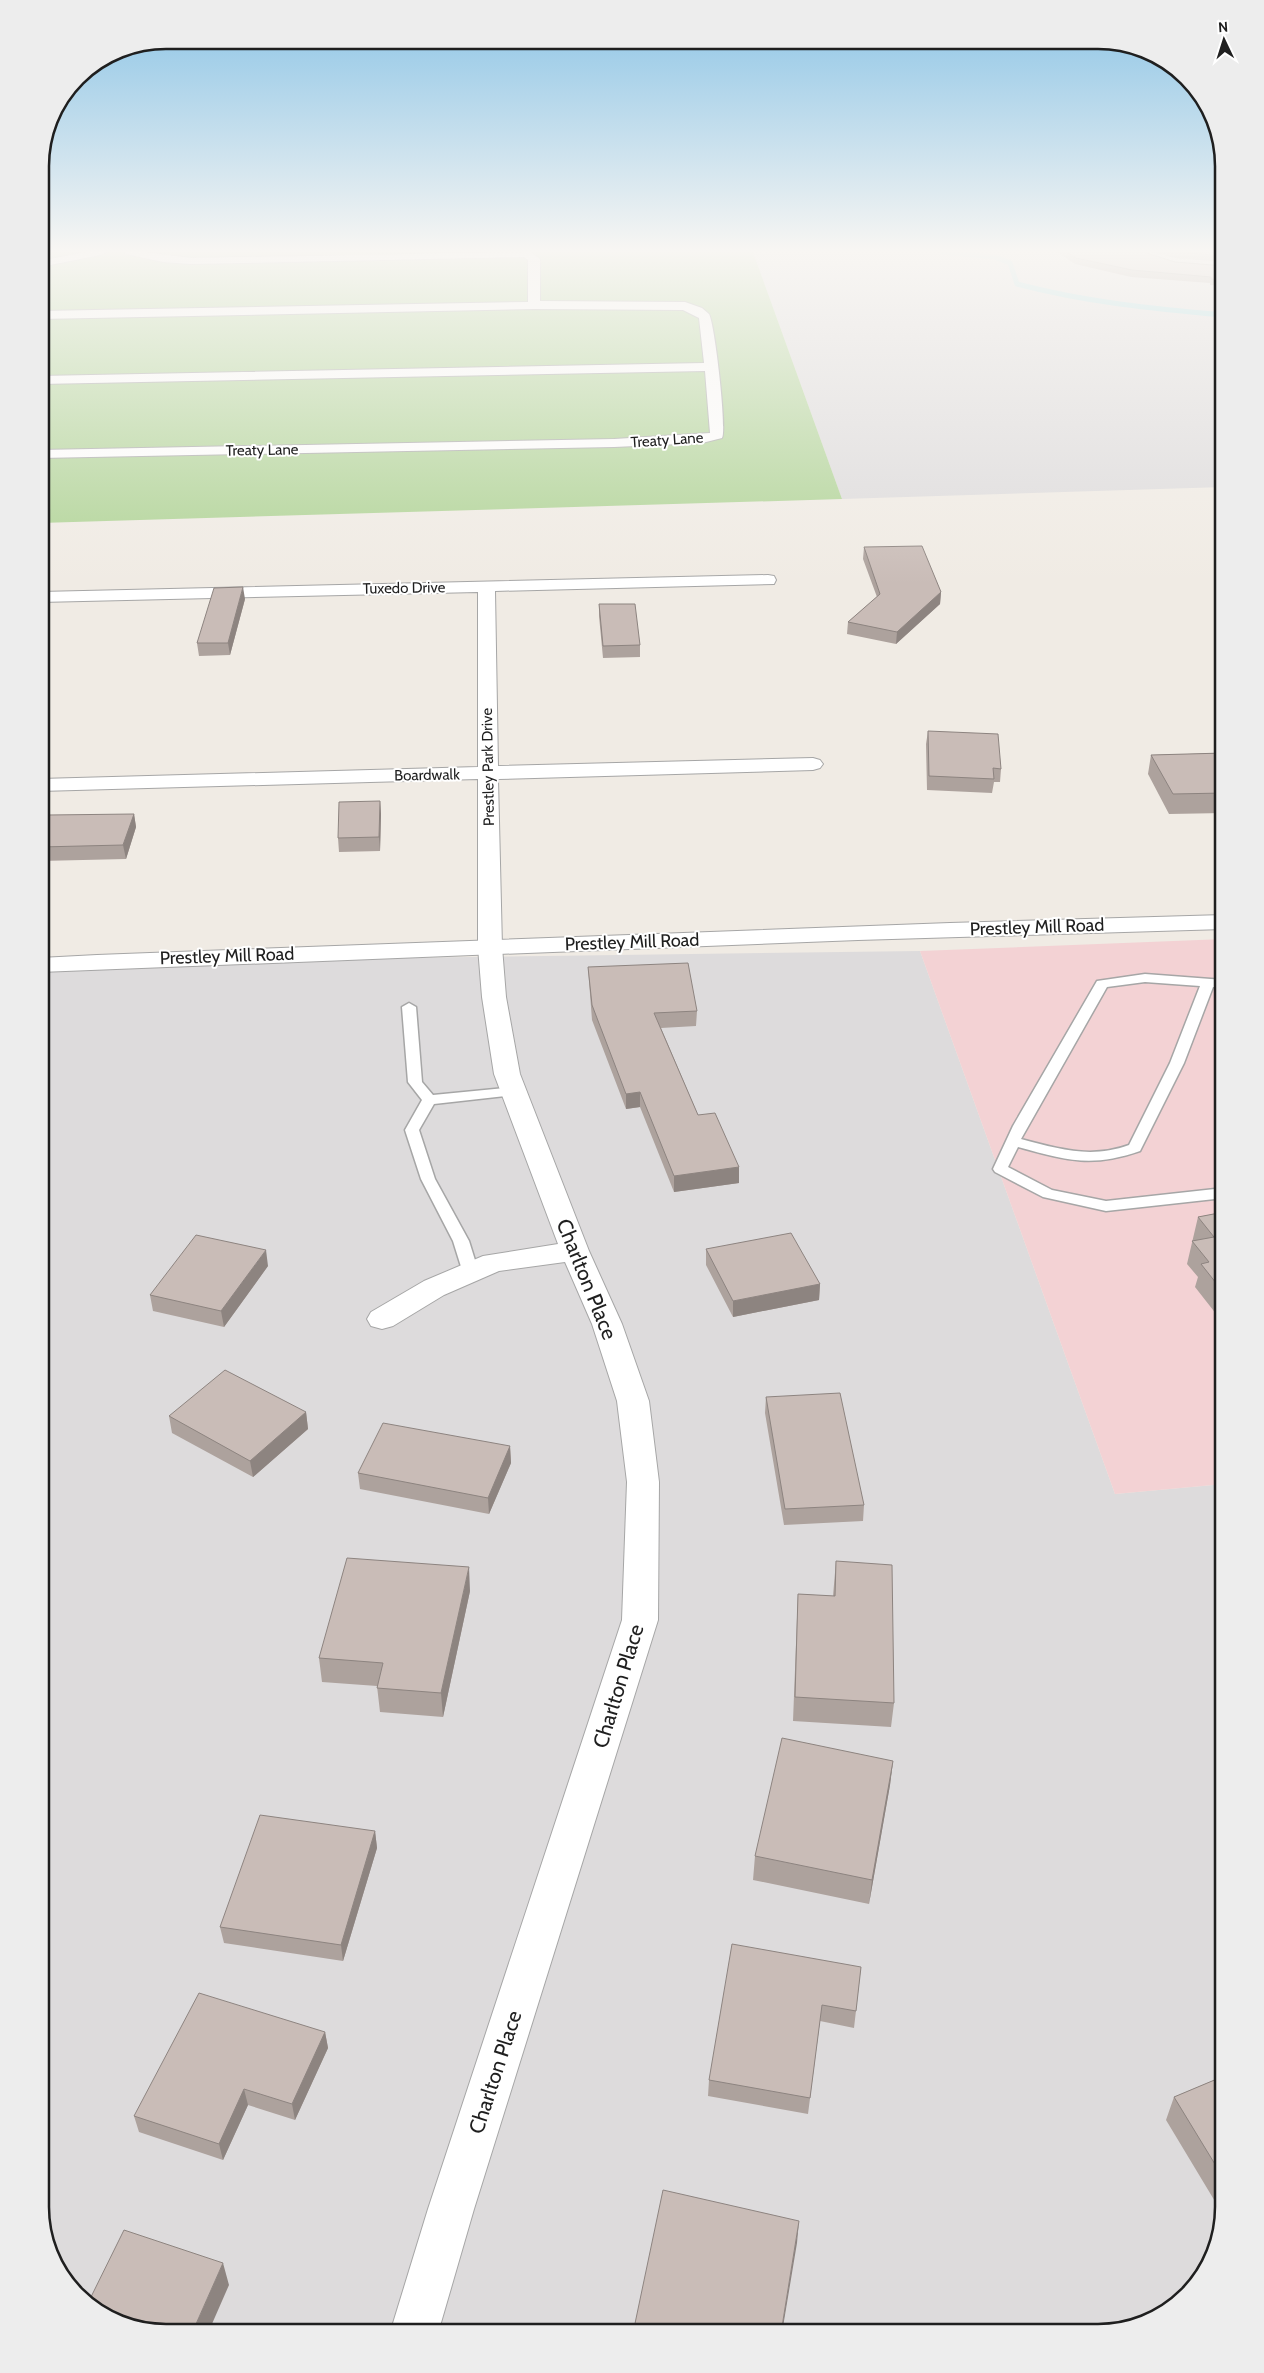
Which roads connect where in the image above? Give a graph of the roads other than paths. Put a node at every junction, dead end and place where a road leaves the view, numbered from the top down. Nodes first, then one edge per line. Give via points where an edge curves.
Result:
1 (710, 363) edge
2 (711, 367) junction
3 (49, 380) edge
4 (49, 454) edge
5 (768, 580) dead end
6 (486, 586) junction
7 (49, 597) edge
8 (813, 764) dead end
9 (488, 774) junction
10 (49, 785) edge
11 (1215, 922) edge
12 (490, 947) junction
13 (49, 964) edge
14 (1208, 983) junction
15 (1215, 983) edge
16 (409, 1007) dead end
17 (514, 1091) junction
18 (430, 1100) junction
19 (1014, 1141) junction
20 (1215, 1194) edge
21 (575, 1251) junction
22 (471, 1273) junction
23 (382, 1319) dead end
24 (417, 2324) edge

1 - 2 street, Treaty Lane
2 - 3 street
2 - 4 street, Treaty Lane via 716,435 702,439 594,444
5 - 6 street, Tuxedo Drive
6 - 7 street, Tuxedo Drive
6 - 9 street, Prestley Park Drive
8 - 9 street, Boardwalk
9 - 10 street, Boardwalk
9 - 12 street, Prestley Park Drive
11 - 12 street, Prestley Mill Road
12 - 13 street, Prestley Mill Road
12 - 17 street, Charlton Place via 494,997 507,1074
14 - 15 lane
14 - 19 lane via 1145,978 1102,984
14 - 19 lane via 1177,1062 1135,1148 1118,1155 1084,1159
16 - 18 lane via 415,1082
17 - 18 lane
17 - 21 street, Charlton Place
18 - 22 lane via 412,1130 428,1179 461,1241
19 - 20 lane via 1000,1169 1048,1194 1106,1206
21 - 22 street via 493,1264
21 - 24 street, Charlton Place via 607,1324 633,1401 643,1482 640,1620
22 - 23 street via 434,1288

